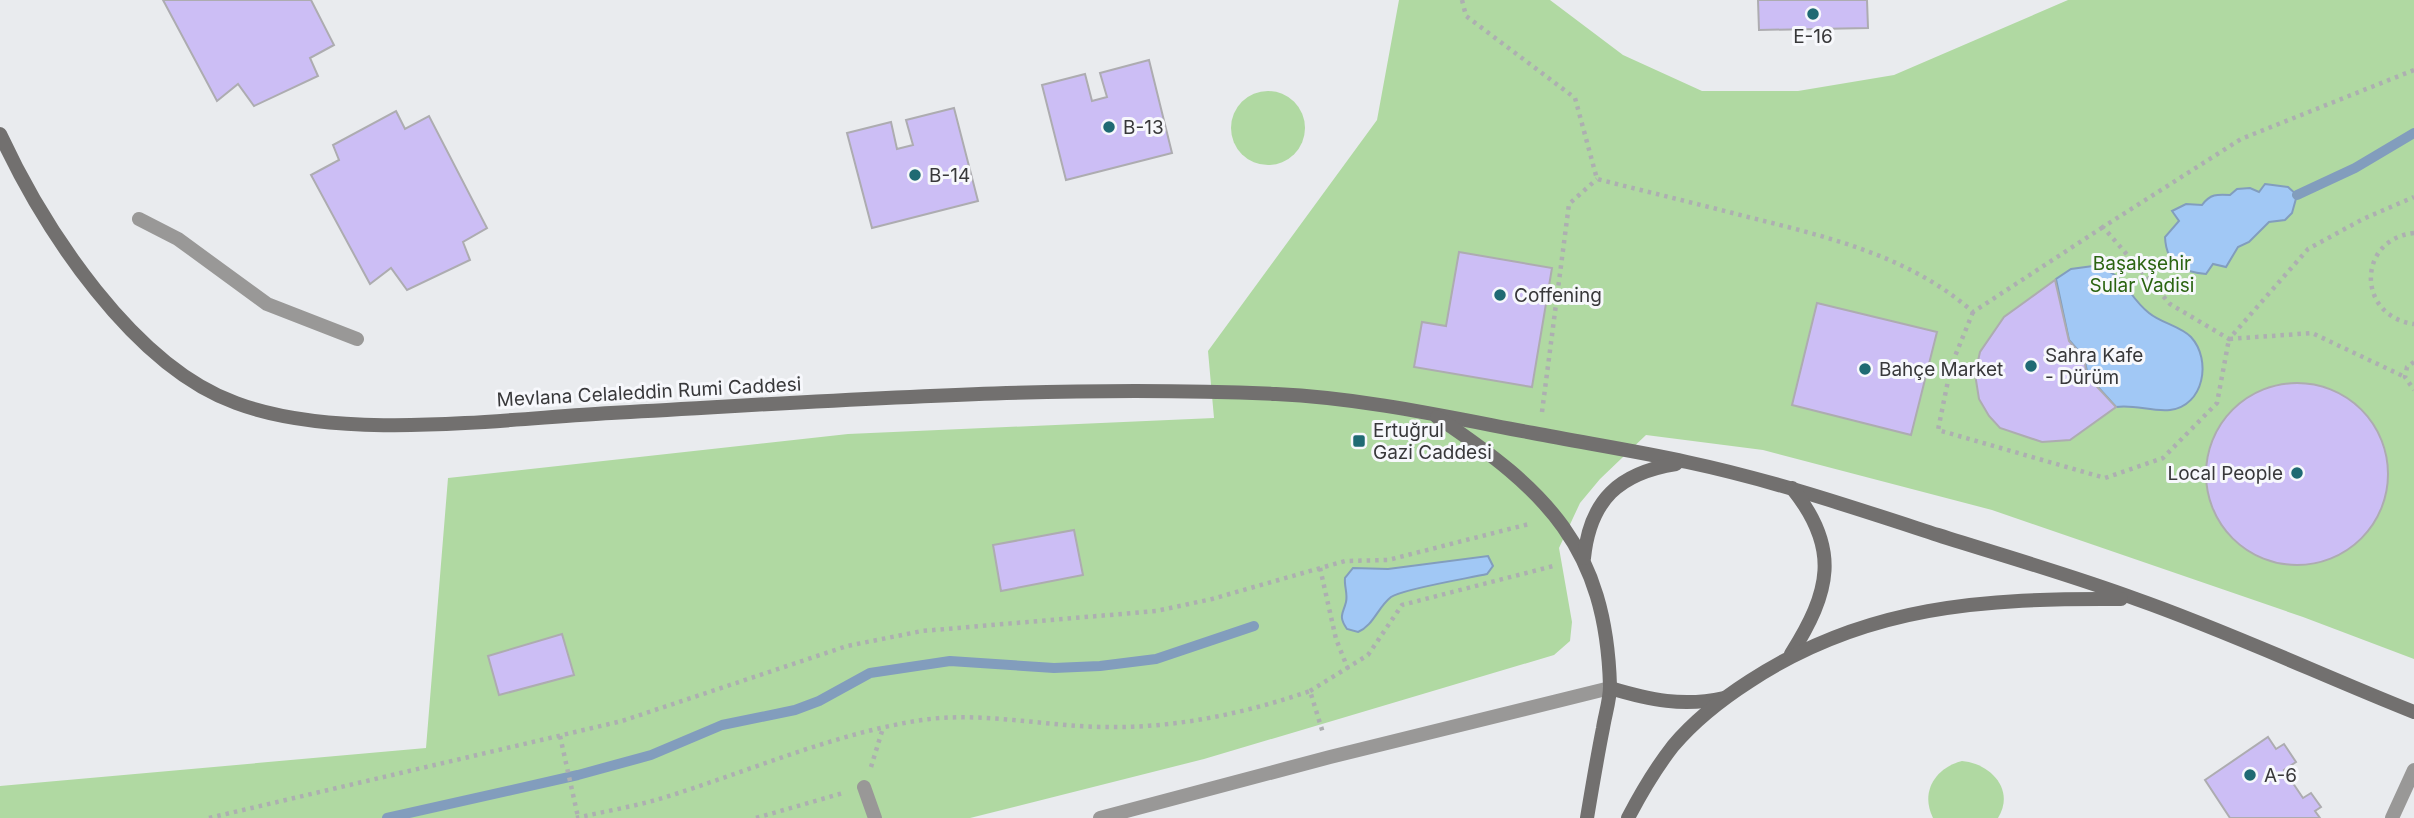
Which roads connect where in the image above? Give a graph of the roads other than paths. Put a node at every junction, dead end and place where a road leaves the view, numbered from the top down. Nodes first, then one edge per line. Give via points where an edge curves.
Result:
1 (0, 135) edge
2 (139, 219) dead end
3 (357, 339) dead end
4 (1430, 412) junction
5 (1689, 462) junction
6 (1792, 488) junction
7 (1584, 558) junction
8 (2136, 599) junction
9 (1791, 654) junction
10 (1610, 688) junction
11 (1725, 697) junction
12 (2414, 712) edge
13 (2414, 770) edge
14 (864, 788) road end
15 (874, 818) edge
16 (1100, 818) edge
17 (1587, 818) edge
18 (1628, 818) edge
19 (2392, 818) edge

1 - 4 street, Mevlana Celaleddin Rumi Caddesi via 53,234 94,290 142,340 191,379 233,403 301,420 391,425 1131,390 1283,394
2 - 3 street via 178,239 267,304
4 - 5 street, Mevlana Celaleddin Rumi Caddesi
4 - 7 street via 1489,452 1534,491 1558,517
5 - 6 street
5 - 7 street via 1647,471 1612,490 1591,521
6 - 8 street
6 - 9 street via 1815,520 1824,582 1815,615
7 - 10 street via 1601,617
8 - 9 street via 2056,598 1946,607 1891,619
8 - 12 street
9 - 11 street
10 - 11 street via 1676,704
10 - 16 street
10 - 17 street
11 - 18 street via 1674,744
13 - 19 street
14 - 15 street

